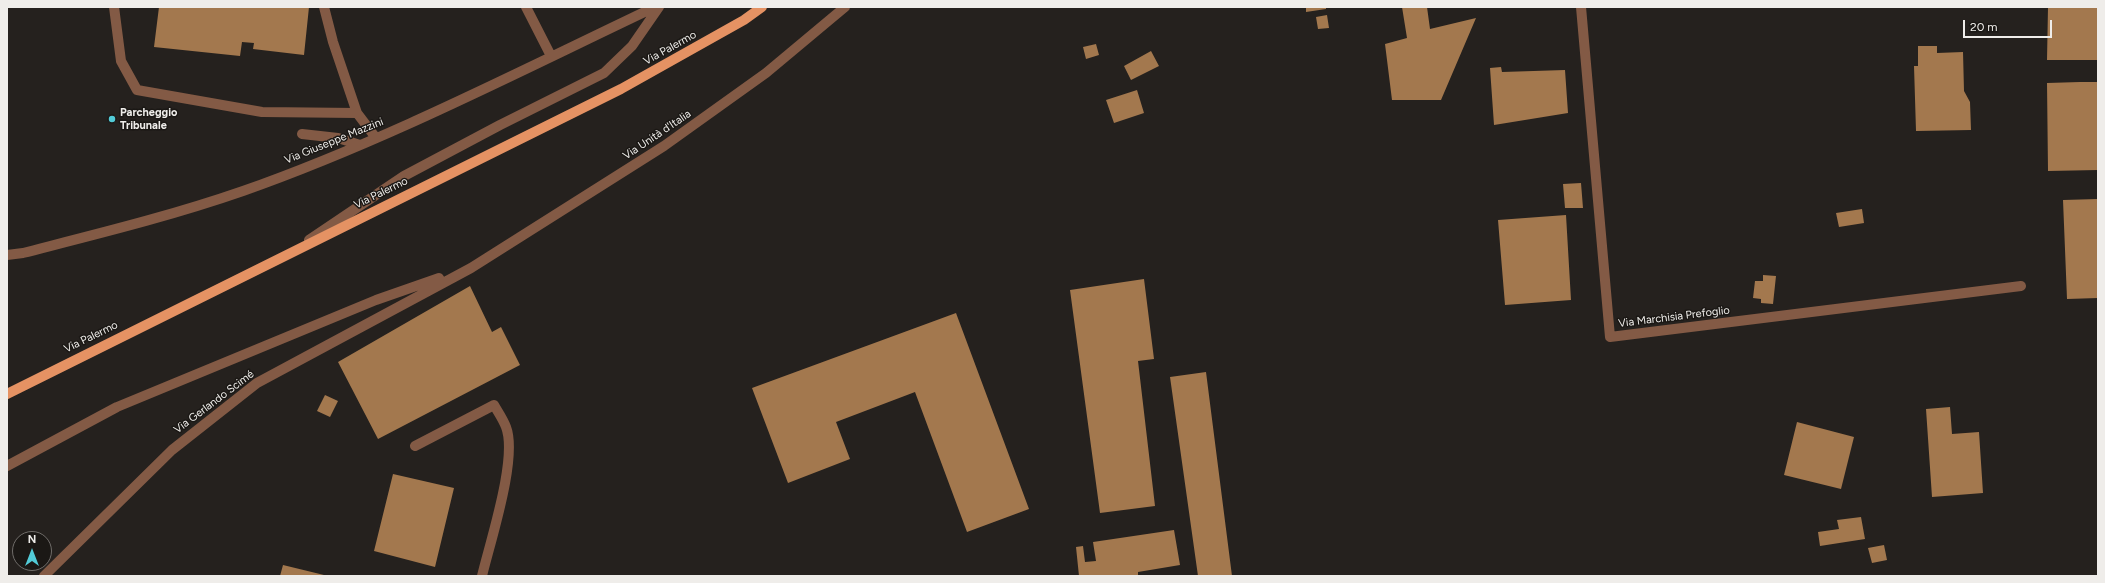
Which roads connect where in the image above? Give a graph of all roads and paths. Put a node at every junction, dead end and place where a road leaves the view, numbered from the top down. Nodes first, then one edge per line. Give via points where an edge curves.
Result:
1 (114, 7) edge
2 (324, 7) edge
3 (526, 7) edge
4 (656, 7) edge
5 (659, 7) edge
6 (762, 7) edge
7 (845, 7) edge
8 (1581, 7) edge
9 (551, 56) junction
10 (356, 113) junction
11 (302, 134) dead end
12 (376, 138) junction
13 (360, 145) junction
14 (299, 247) junction
15 (7, 255) edge
16 (471, 268) junction
17 (2022, 286) dead end
18 (43, 374) junction
19 (7, 388) edge
20 (7, 394) edge
21 (415, 446) dead end
22 (7, 466) edge
23 (44, 576) edge
24 (482, 576) edge

1 - 10 street via 121,61 137,90 262,112
2 - 10 street
3 - 9 street
4 - 9 street, Via Giuseppe Mazzini
5 - 14 street via 632,46 604,73 404,176
6 - 14 main road, Via Palermo via 744,20 621,89
7 - 16 street, Via Unità d'Italia via 766,73 664,146
8 - 17 street, Via Marchisia Prefoglio via 1610,337
9 - 12 street, Via Giuseppe Mazzini
10 - 12 street
11 - 13 street via 338,138
12 - 13 street, Via Giuseppe Mazzini
13 - 15 street, Via Giuseppe Mazzini via 243,191 155,218
14 - 18 main road, Via Palermo
16 - 22 street via 376,300 117,406
16 - 23 street, Via Gerlando Scimé via 257,383 172,450
18 - 19 main road
18 - 20 main road, Via Palermo
21 - 24 street via 494,405 506,427 509,449 506,476

